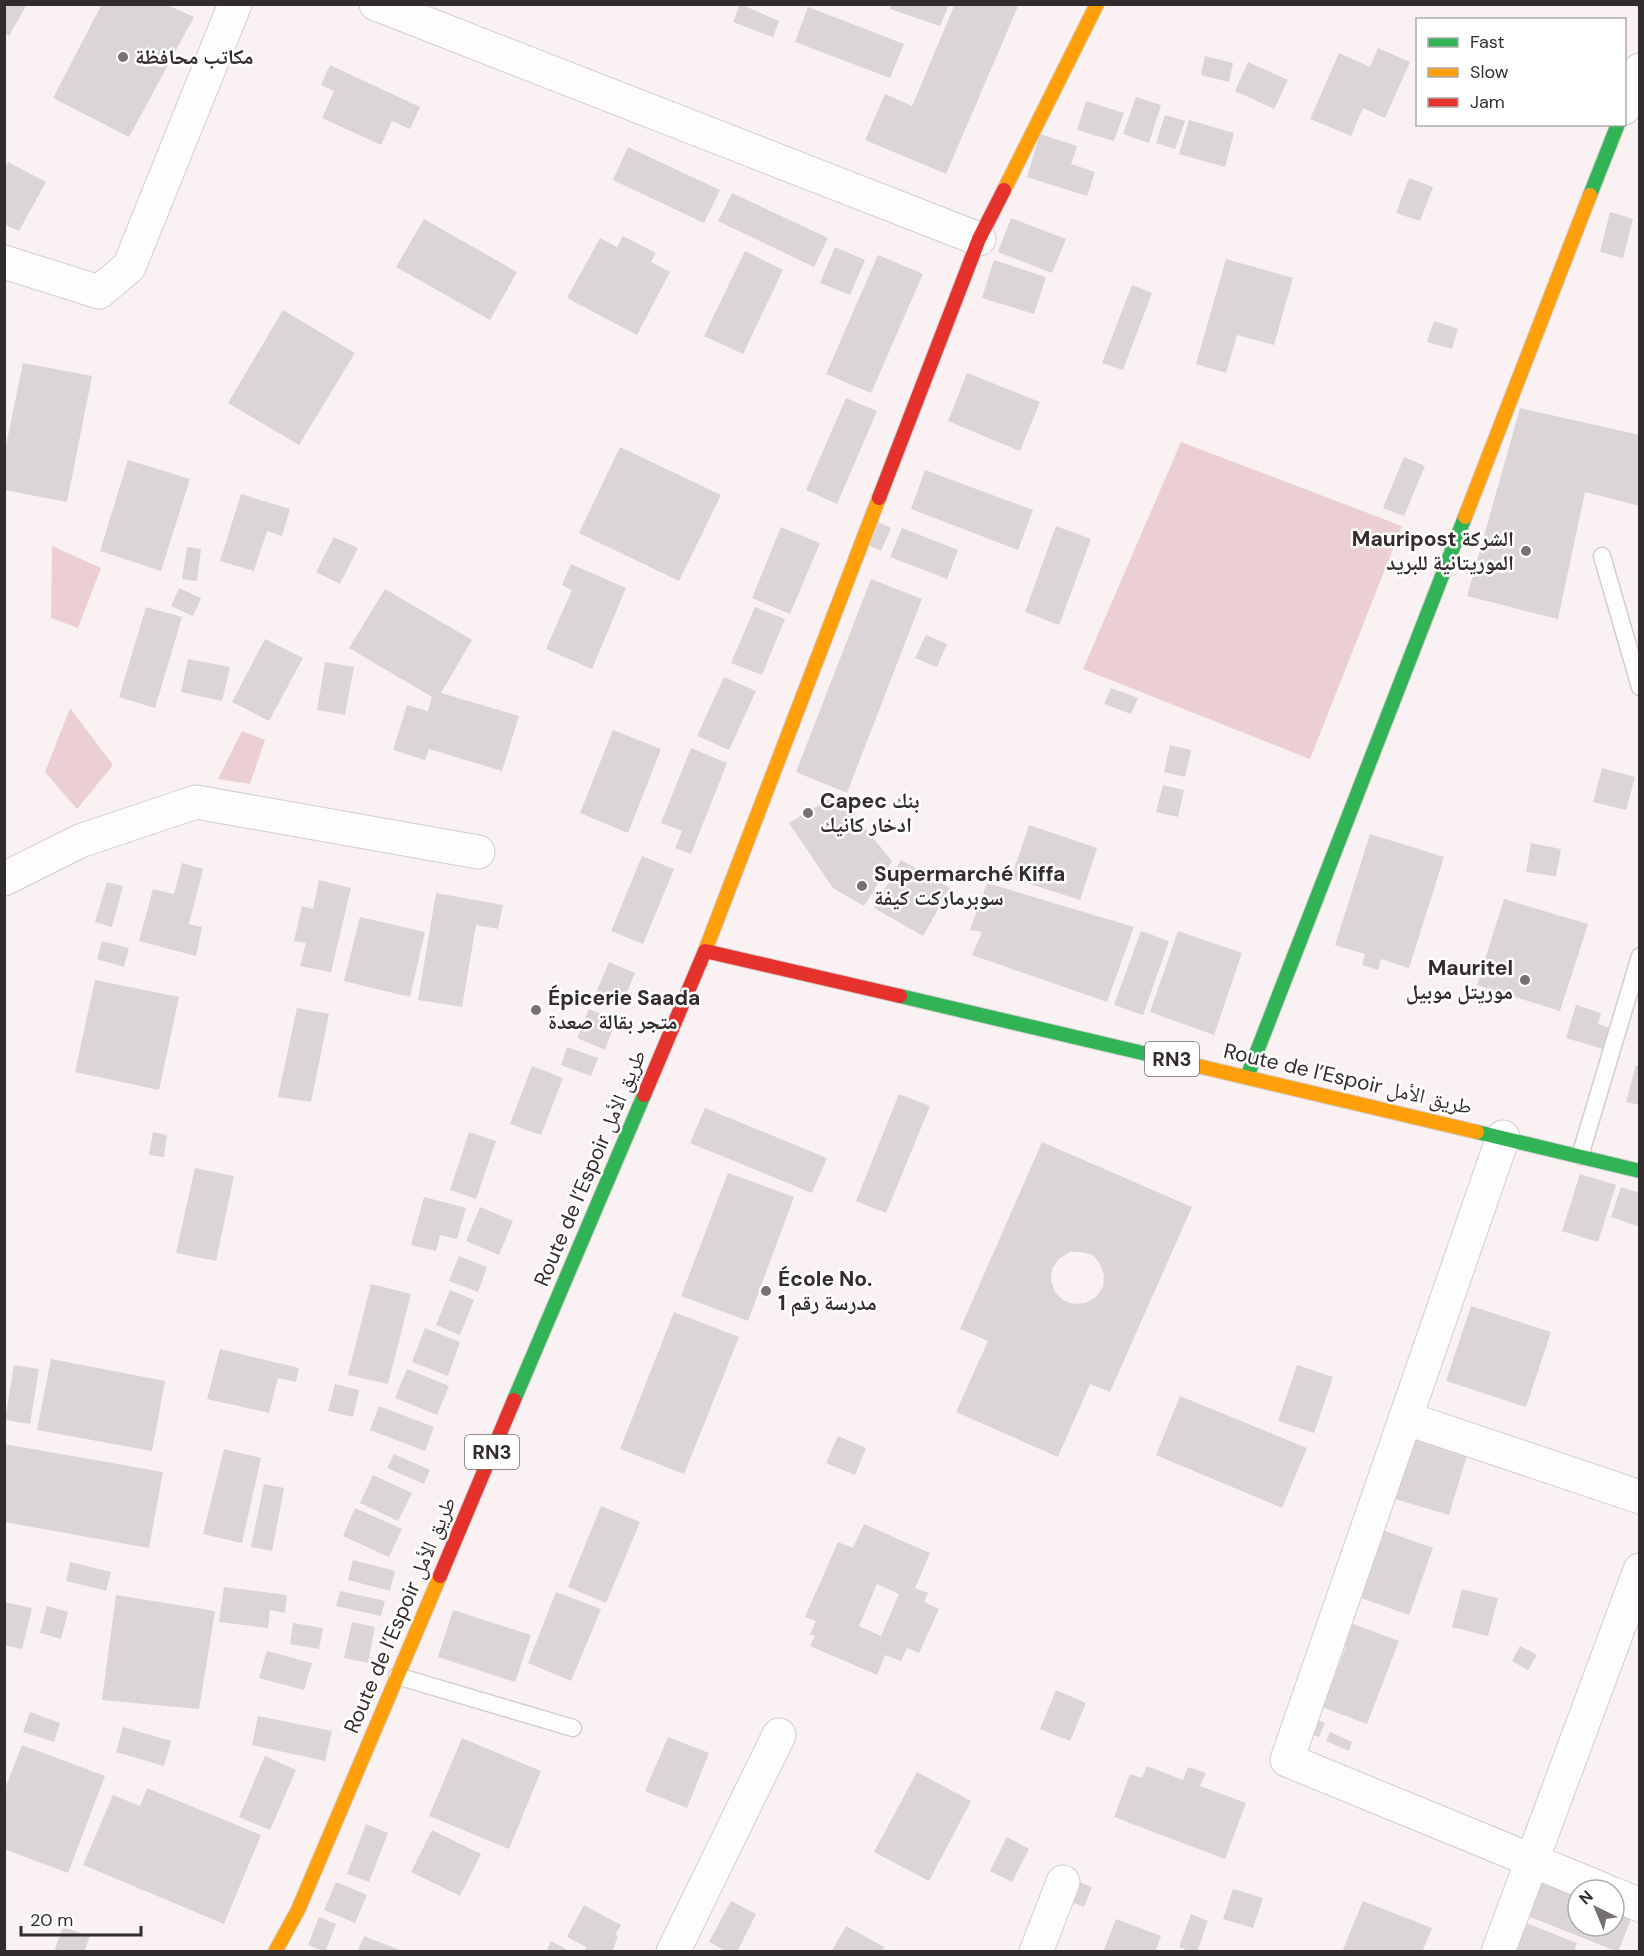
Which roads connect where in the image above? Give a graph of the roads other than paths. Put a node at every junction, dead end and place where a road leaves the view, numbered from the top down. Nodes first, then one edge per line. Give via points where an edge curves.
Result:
1 (235, 4) edge
2 (376, 4) edge
3 (1097, 4) edge
4 (1640, 70) edge
5 (1626, 103) edge
6 (1617, 126) edge
7 (979, 239) junction
8 (4, 262) edge
9 (1602, 556) dead end
10 (1640, 687) edge
11 (478, 852) dead end
12 (4, 879) edge
13 (705, 951) junction
14 (1640, 956) edge
15 (1247, 1077) junction
16 (1503, 1137) junction
17 (1580, 1156) junction
18 (1640, 1171) edge
19 (1405, 1418) junction
20 (1640, 1497) edge
21 (1640, 1570) edge
22 (397, 1676) junction
23 (573, 1728) dead end
24 (779, 1735) dead end
25 (1533, 1859) junction
26 (1577, 1878) edge
27 (1063, 1882) dead end
28 (1626, 1899) edge
29 (1640, 1905) edge
30 (275, 1952) edge
31 (673, 1952) edge
32 (1036, 1952) edge
33 (1498, 1952) edge

1 - 8 street via 129,267 99,292
2 - 7 street
3 - 7 main road
4 - 5 street
6 - 15 main road
7 - 13 main road
9 - 10 lane
11 - 12 street via 196,802 80,841
13 - 15 main road, Route de l’Espoir طريق الأمل / RN3
13 - 22 main road, Route de l’Espoir طريق الأمل / RN3
14 - 17 lane
15 - 16 main road, Route de l’Espoir طريق الأمل / RN3
16 - 17 main road, Route de l’Espoir طريق الأمل / RN3
16 - 19 street
17 - 18 main road, Route de l’Espoir طريق الأمل / RN3
19 - 20 street
19 - 25 street via 1287,1760
21 - 25 street
22 - 23 lane
22 - 30 main road, Route de l’Espoir طريق الأمل / RN3 via 298,1910
24 - 31 street
25 - 26 street
25 - 33 street
27 - 32 street
28 - 29 street

